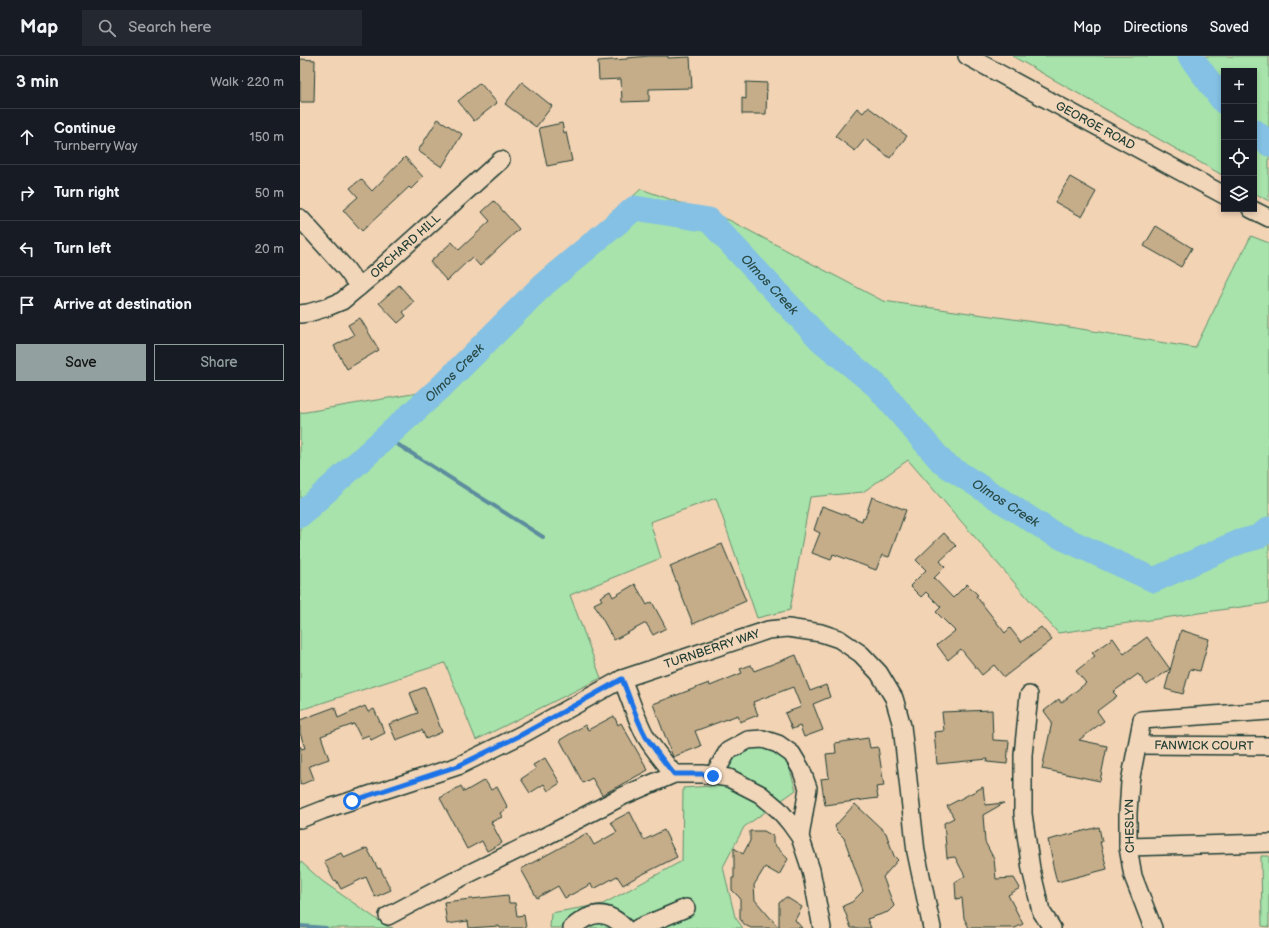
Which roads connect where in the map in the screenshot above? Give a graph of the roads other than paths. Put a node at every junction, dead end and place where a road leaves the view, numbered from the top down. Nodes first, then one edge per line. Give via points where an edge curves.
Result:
1 (967, 56) edge
2 (501, 160) dead end
3 (1221, 193) edge
4 (1257, 212) edge
5 (300, 218) edge
6 (1269, 218) edge
7 (359, 287) junction
8 (300, 314) edge
9 (622, 679) junction
10 (1029, 695) dead end
11 (1269, 711) edge
12 (1138, 745) junction
13 (1269, 746) edge
14 (674, 774) junction
15 (713, 776) junction
16 (300, 819) edge
17 (800, 837) junction
18 (1269, 843) edge
19 (1128, 847) junction
20 (686, 908) dead end
21 (388, 916) dead end
22 (572, 928) edge
23 (625, 928) edge
24 (638, 928) edge
25 (822, 928) edge
26 (932, 928) edge
27 (1052, 928) edge
28 (1153, 928) edge

1 - 3 street, GEORGE ROAD
2 - 7 street, ORCHARD HILL
4 - 6 street
5 - 7 street
7 - 8 street, ORCHARD HILL via 342,301
9 - 14 street via 646,736
9 - 16 street, TURNBERRY WAY via 521,735 458,766
9 - 26 street, TURNBERRY WAY via 768,630 788,628 820,633 839,639 861,654 879,673 894,698 902,726 916,852
10 - 27 street via 1023,755 1023,814 1031,870 1041,911
11 - 12 street, CHESLYN via 1142,720
12 - 13 street, FANWICK COURT
12 - 19 street, CHESLYN via 1130,782
14 - 15 street
14 - 21 street via 623,796
15 - 17 street via 729,778 760,794 780,810
15 - 17 street via 728,751 748,740 763,739 778,744 792,754 808,788
17 - 25 street via 811,870
18 - 19 street
19 - 28 street, CHESLYN via 1133,876
20 - 24 street
22 - 23 street via 578,922 604,914 616,919

